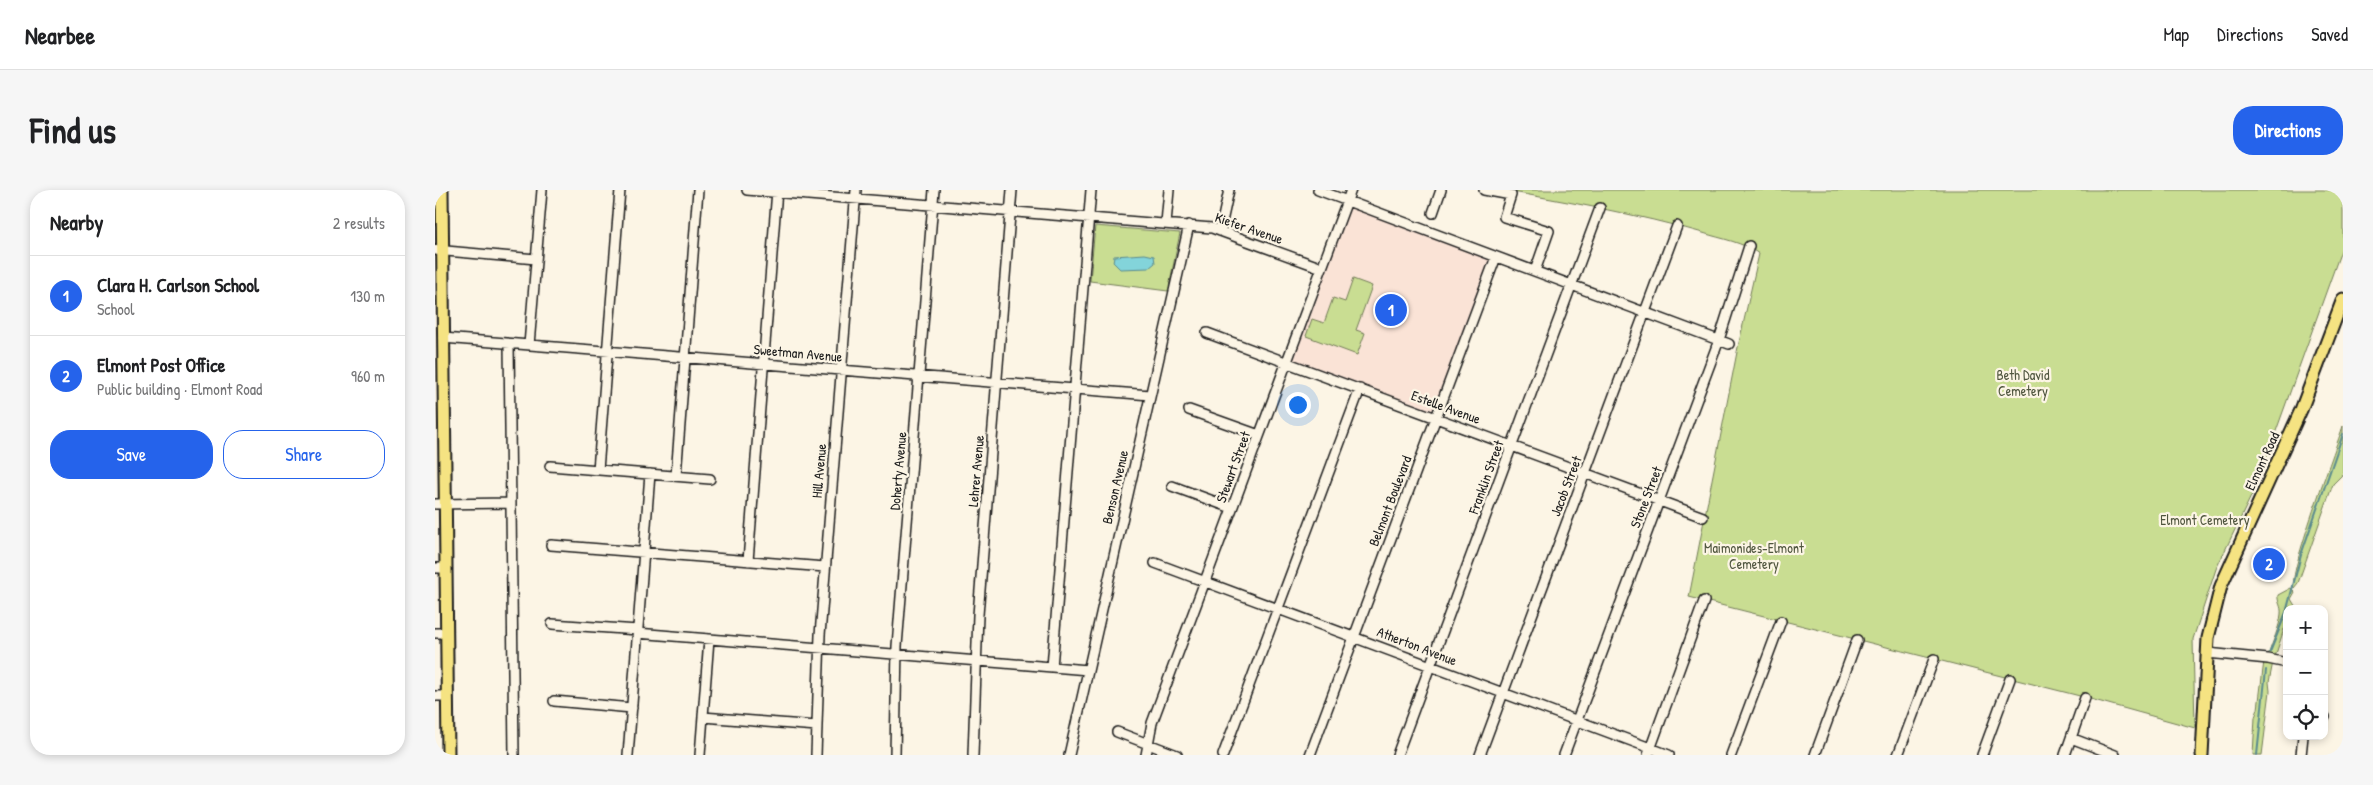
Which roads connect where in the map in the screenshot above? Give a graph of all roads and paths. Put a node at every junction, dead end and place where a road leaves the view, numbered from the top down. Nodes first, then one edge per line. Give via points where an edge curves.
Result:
1 (441, 190) edge
2 (542, 190) edge
3 (620, 190) edge
4 (698, 190) edge
5 (747, 190) edge
6 (934, 190) edge
7 (1013, 190) edge
8 (1091, 190) edge
9 (1169, 190) edge
10 (1229, 190) edge
11 (1318, 190) edge
12 (1351, 190) edge
13 (1441, 190) edge
14 (1484, 190) edge
15 (777, 191) edge
16 (855, 194) edge
17 (1347, 201) junction
18 (933, 205) junction
19 (1601, 208) dead end
20 (1011, 211) junction
21 (1433, 213) dead end
22 (1089, 218) junction
23 (1167, 223) junction
24 (1189, 226) junction
25 (1677, 226) dead end
26 (1220, 231) junction
27 (1749, 246) dead end
28 (439, 250) edge
29 (1496, 257) junction
30 (536, 259) junction
31 (1322, 268) junction
32 (1535, 271) junction
33 (1573, 285) junction
34 (2343, 299) edge
35 (439, 311) edge
36 (1646, 312) junction
37 (1207, 333) dead end
38 (443, 338) junction
39 (1719, 340) junction
40 (509, 344) junction
41 (529, 344) junction
42 (1729, 344) dead end
43 (607, 352) junction
44 (685, 358) junction
45 (1287, 362) junction
46 (763, 364) junction
47 (841, 370) junction
48 (439, 376) edge
49 (919, 376) junction
50 (997, 383) junction
51 (1075, 389) junction
52 (1360, 389) junction
53 (1150, 395) junction
54 (1189, 410) dead end
55 (1436, 418) junction
56 (1259, 435) junction
57 (440, 440) edge
58 (1512, 446) junction
59 (551, 466) dead end
60 (598, 470) junction
61 (650, 474) junction
62 (1586, 474) junction
63 (676, 476) junction
64 (710, 479) dead end
65 (1173, 486) dead end
66 (1659, 501) junction
67 (511, 503) junction
68 (440, 504) edge
69 (1232, 508) junction
70 (1703, 517) dead end
71 (551, 545) dead end
72 (644, 552) junction
73 (747, 560) junction
74 (1155, 563) dead end
75 (825, 567) junction
76 (440, 568) edge
77 (1205, 582) junction
78 (1704, 601) dead end
79 (1278, 609) junction
80 (1781, 621) dead end
81 (552, 624) dead end
82 (638, 631) junction
83 (441, 633) edge
84 (1354, 637) junction
85 (709, 639) junction
86 (1857, 640) dead end
87 (819, 648) junction
88 (897, 654) junction
89 (2207, 654) junction
90 (1934, 659) dead end
91 (976, 661) junction
92 (2283, 662) edge
93 (1430, 666) junction
94 (1052, 667) junction
95 (1088, 670) junction
96 (2010, 679) dead end
97 (1503, 693) junction
98 (435, 696) edge
99 (447, 696) junction
100 (2085, 698) dead end
101 (555, 701) dead end
102 (631, 708) junction
103 (703, 717) junction
104 (1577, 721) junction
105 (817, 726) junction
106 (1117, 732) dead end
107 (2071, 738) junction
108 (2303, 740) edge
109 (1148, 744) junction
110 (1649, 752) edge
111 (448, 755) edge
112 (514, 755) edge
113 (628, 755) edge
114 (700, 755) edge
115 (817, 755) edge
116 (895, 755) edge
117 (973, 755) edge
118 (1069, 755) edge
119 (1146, 755) edge
120 (1177, 755) edge
121 (1223, 755) edge
122 (1310, 755) edge
123 (1397, 755) edge
124 (1480, 755) edge
125 (1564, 755) edge
126 (1669, 755) edge
127 (1731, 755) edge
128 (1815, 755) edge
129 (1898, 755) edge
130 (1982, 755) edge
131 (2065, 755) edge
132 (2115, 755) edge
133 (2202, 755) edge
134 (2301, 755) edge

1 - 28 main road
2 - 30 street
3 - 43 street
4 - 44 street
5 - 15 street, Kiefer Avenue
6 - 18 street, Doherty Avenue
7 - 20 street, Lehrer Avenue
8 - 22 street
9 - 23 street
10 - 26 street
11 - 17 street
12 - 17 street, Stewart Street
13 - 21 street
14 - 32 street via 1511,196 1504,217 1549,231
15 - 16 street, Kiefer Avenue
15 - 46 street
16 - 18 street, Kiefer Avenue
16 - 47 street, Hill Avenue
17 - 29 street
17 - 31 street, Stewart Street
18 - 20 street, Kiefer Avenue
18 - 49 street, Doherty Avenue
19 - 33 street, Franklin Street
20 - 22 street, Kiefer Avenue
20 - 50 street, Lehrer Avenue
22 - 23 street, Kiefer Avenue
22 - 51 street
23 - 24 street, Kiefer Avenue
24 - 26 street, Kiefer Avenue
24 - 53 street, Benson Avenue
25 - 36 street, Jacob Street
26 - 31 street, Kiefer Avenue
27 - 39 street, Stone Street
28 - 30 street
28 - 35 main road
29 - 32 street
29 - 55 street, Belmont Boulevard
30 - 41 street
31 - 45 street, Stewart Street
32 - 33 street
33 - 36 street
33 - 58 street, Franklin Street
34 - 89 main road, Elmont Road via 2301,410 2221,586 2211,621
35 - 38 main road
36 - 39 street
36 - 62 street, Jacob Street
37 - 45 street, Estelle Avenue
38 - 40 street, Sweetman Avenue
38 - 48 main road
39 - 42 street
39 - 66 street, Stone Street
40 - 41 street, Sweetman Avenue
40 - 67 street
41 - 43 street, Sweetman Avenue
43 - 44 street, Sweetman Avenue
43 - 60 street
44 - 46 street, Sweetman Avenue
44 - 63 street
45 - 52 street, Estelle Avenue
45 - 56 street, Stewart Street
46 - 47 street, Sweetman Avenue
46 - 73 street
47 - 49 street, Sweetman Avenue
47 - 75 street, Hill Avenue
48 - 57 main road
49 - 50 street, Sweetman Avenue
49 - 88 street, Doherty Avenue
50 - 51 street, Sweetman Avenue
50 - 91 street, Lehrer Avenue
51 - 53 street, Sweetman Avenue
51 - 94 street
52 - 55 street, Estelle Avenue
52 - 79 street
53 - 95 street, Benson Avenue
54 - 56 street
55 - 58 street, Estelle Avenue
55 - 84 street, Belmont Boulevard
56 - 69 street, Stewart Street
57 - 68 main road
58 - 62 street, Estelle Avenue
58 - 93 street, Franklin Street
59 - 60 street
60 - 61 street
61 - 63 street
61 - 72 street
62 - 66 street, Estelle Avenue
62 - 97 street, Jacob Street
63 - 64 street
65 - 69 street
66 - 70 street, Estelle Avenue
66 - 104 street, Stone Street
67 - 68 street
67 - 112 street
68 - 76 main road
69 - 77 street, Stewart Street
71 - 72 street
72 - 73 street
72 - 82 street
73 - 75 street
74 - 77 street, Atherton Avenue
75 - 87 street, Hill Avenue
76 - 83 main road
77 - 79 street, Atherton Avenue
77 - 109 street, Stewart Street via 1152,723
78 - 110 street
79 - 84 street, Atherton Avenue
79 - 121 street
80 - 127 street
81 - 82 street
82 - 85 street
82 - 102 street
83 - 99 main road
84 - 93 street, Atherton Avenue
84 - 122 street, Belmont Boulevard
85 - 87 street
85 - 103 street
86 - 128 street
87 - 88 street
87 - 105 street, Hill Avenue
88 - 91 street
88 - 116 street, Doherty Avenue
89 - 92 street
89 - 133 main road, Elmont Road
90 - 129 street
91 - 94 street
91 - 117 street, Lehrer Avenue
93 - 97 street, Atherton Avenue
93 - 123 street, Franklin Street
94 - 95 street
95 - 118 street, Benson Avenue
96 - 130 street
97 - 104 street, Atherton Avenue
97 - 124 street, Jacob Street
98 - 99 street
99 - 111 main road
100 - 107 street
101 - 102 street
102 - 113 street
103 - 105 street
103 - 114 street
104 - 110 street, Atherton Avenue
104 - 125 street, Stone Street
105 - 115 street, Hill Avenue
106 - 109 street
107 - 131 street
107 - 132 street
108 - 134 street
109 - 119 street, Stewart Street
109 - 120 street
110 - 126 street, Atherton Avenue

